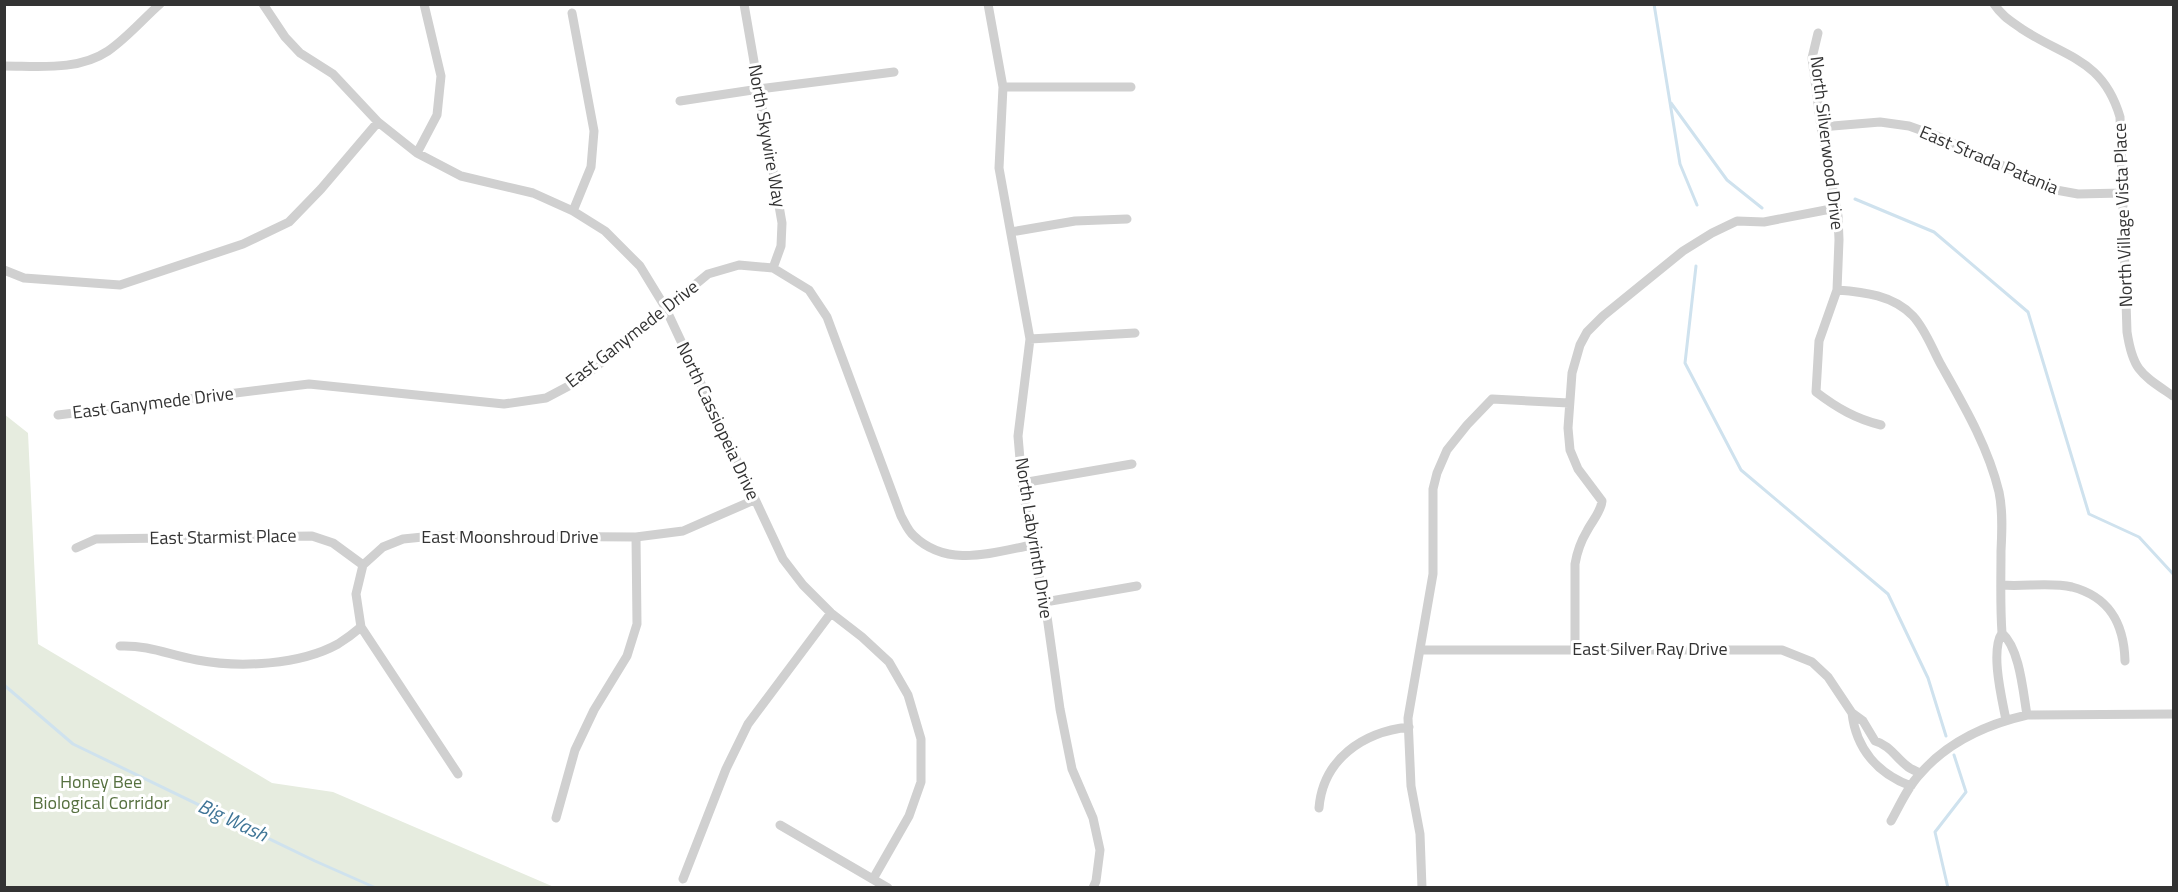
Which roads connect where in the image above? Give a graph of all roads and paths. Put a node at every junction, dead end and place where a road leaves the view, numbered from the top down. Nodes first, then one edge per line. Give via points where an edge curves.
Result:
1 (160, 4) edge
2 (263, 4) edge
3 (424, 4) edge
4 (744, 4) edge
5 (988, 4) edge
6 (1994, 4) edge
7 (572, 13) dead end
8 (1818, 33) dead end
9 (4, 66) edge
10 (894, 72) dead end
11 (1003, 87) junction
12 (1131, 87) dead end
13 (759, 89) junction
14 (680, 101) dead end
15 (378, 122) junction
16 (1821, 127) junction
17 (417, 153) junction
18 (2122, 193) junction
19 (1836, 208) junction
20 (573, 211) junction
21 (1127, 219) dead end
22 (1011, 232) junction
23 (773, 268) junction
24 (4, 270) edge
25 (1837, 290) junction
26 (665, 307) junction
27 (1135, 333) dead end
28 (1030, 339) junction
29 (2173, 396) edge
30 (1569, 403) junction
31 (58, 414) dead end
32 (1881, 425) dead end
33 (1132, 464) dead end
34 (1022, 483) junction
35 (754, 500) junction
36 (636, 537) junction
37 (1032, 545) junction
38 (76, 548) dead end
39 (363, 565) junction
40 (2001, 585) junction
41 (1137, 586) dead end
42 (1045, 602) junction
43 (831, 614) junction
44 (361, 627) junction
45 (2002, 633) junction
46 (120, 646) dead end
47 (1575, 649) junction
48 (1420, 650) junction
49 (2125, 661) dead end
50 (1852, 713) junction
51 (2174, 714) edge
52 (2027, 715) junction
53 (2006, 720) junction
54 (1408, 727) junction
55 (1920, 773) junction
56 (458, 774) dead end
57 (1911, 786) junction
58 (1319, 808) dead end
59 (556, 818) dead end
60 (1891, 821) dead end
61 (780, 825) dead end
62 (683, 879) dead end
63 (873, 879) junction
64 (888, 888) edge
65 (1093, 888) edge
66 (1422, 888) edge

1 - 9 street via 108,51 89,60 66,65
2 - 15 street, North Cassiopeia Drive via 285,38 333,74
3 - 17 street via 441,76 437,115
4 - 13 street, North Skywire Way
5 - 11 street, North Labyrinth Drive
6 - 18 street, North Village Vista Place via 2001,15 2085,63 2106,85 2120,117
7 - 20 street via 594,131 591,167
8 - 16 street, North Silverwood Drive via 1812,58
10 - 13 street
11 - 12 street
11 - 22 street, North Labyrinth Drive via 999,168
13 - 14 street
13 - 23 street, North Skywire Way via 782,223 781,246
15 - 17 street, North Cassiopeia Drive
15 - 24 street via 289,222 243,244 120,285 24,278
16 - 18 street, East Strada Patania via 1880,122 1909,126 2056,190
16 - 19 street, North Silverwood Drive
17 - 20 street, North Cassiopeia Drive via 461,176 533,193
18 - 29 street, North Village Vista Place via 2130,355 2143,375
19 - 25 street, North Silverwood Drive
19 - 30 street via 1764,222 1737,221 1683,251 1587,332 1574,360
20 - 26 street, North Cassiopeia Drive via 605,231 640,266
21 - 22 street via 1075,221
22 - 28 street, North Labyrinth Drive
23 - 26 street, East Ganymede Drive via 739,265 708,274
23 - 37 street, East Ganymede Drive via 809,290 827,317 901,516 912,535 927,547 950,556
25 - 32 street, North Silverwood Drive via 1819,341 1816,392 1861,421
25 - 40 street via 1880,296 1912,315 1922,329 1988,457 1999,493 2002,522
26 - 31 street, East Ganymede Drive via 580,380 546,398 504,404 309,384
26 - 35 street, North Cassiopeia Drive
27 - 28 street
28 - 34 street, North Labyrinth Drive via 1018,436
30 - 47 street via 1570,450 1578,469 1602,501 1575,564
30 - 48 street via 1492,399 1447,450 1433,489 1433,574
33 - 34 street
34 - 37 street, North Labyrinth Drive
35 - 36 street, East Moonshroud Drive via 683,531
35 - 43 street, North Cassiopeia Drive via 783,559
36 - 39 street, East Moonshroud Drive via 403,539 383,547
36 - 59 street via 637,624 627,656 575,750
37 - 42 street, North Labyrinth Drive
38 - 39 street, East Starmist Place via 96,539 312,536 333,543
39 - 44 street via 356,594
40 - 45 street
40 - 49 street via 2072,587 2094,596 2109,608 2121,626
41 - 42 street
42 - 65 street, North Labyrinth Drive via 1072,769 1094,818 1100,850
43 - 62 street via 747,724
43 - 63 street, North Cassiopeia Drive via 889,662 908,695 921,739 921,782 909,816
44 - 46 street via 339,644 272,663 229,664 139,645
44 - 56 street
45 - 52 street via 2009,639 2020,671
45 - 53 street via 1998,639 1996,672
47 - 48 street, East Silver Ray Drive
47 - 50 street, East Silver Ray Drive via 1782,650 1812,662 1828,677
48 - 54 street
50 - 55 street, East Silver Ray Drive via 1863,721 1875,741
50 - 57 street, East Silver Ray Drive via 1869,759 1897,781
51 - 52 street
52 - 53 street
53 - 55 street via 1959,741
54 - 58 street via 1369,737 1351,749 1324,782
54 - 66 street
55 - 57 street
57 - 60 street
61 - 63 street
63 - 64 street

